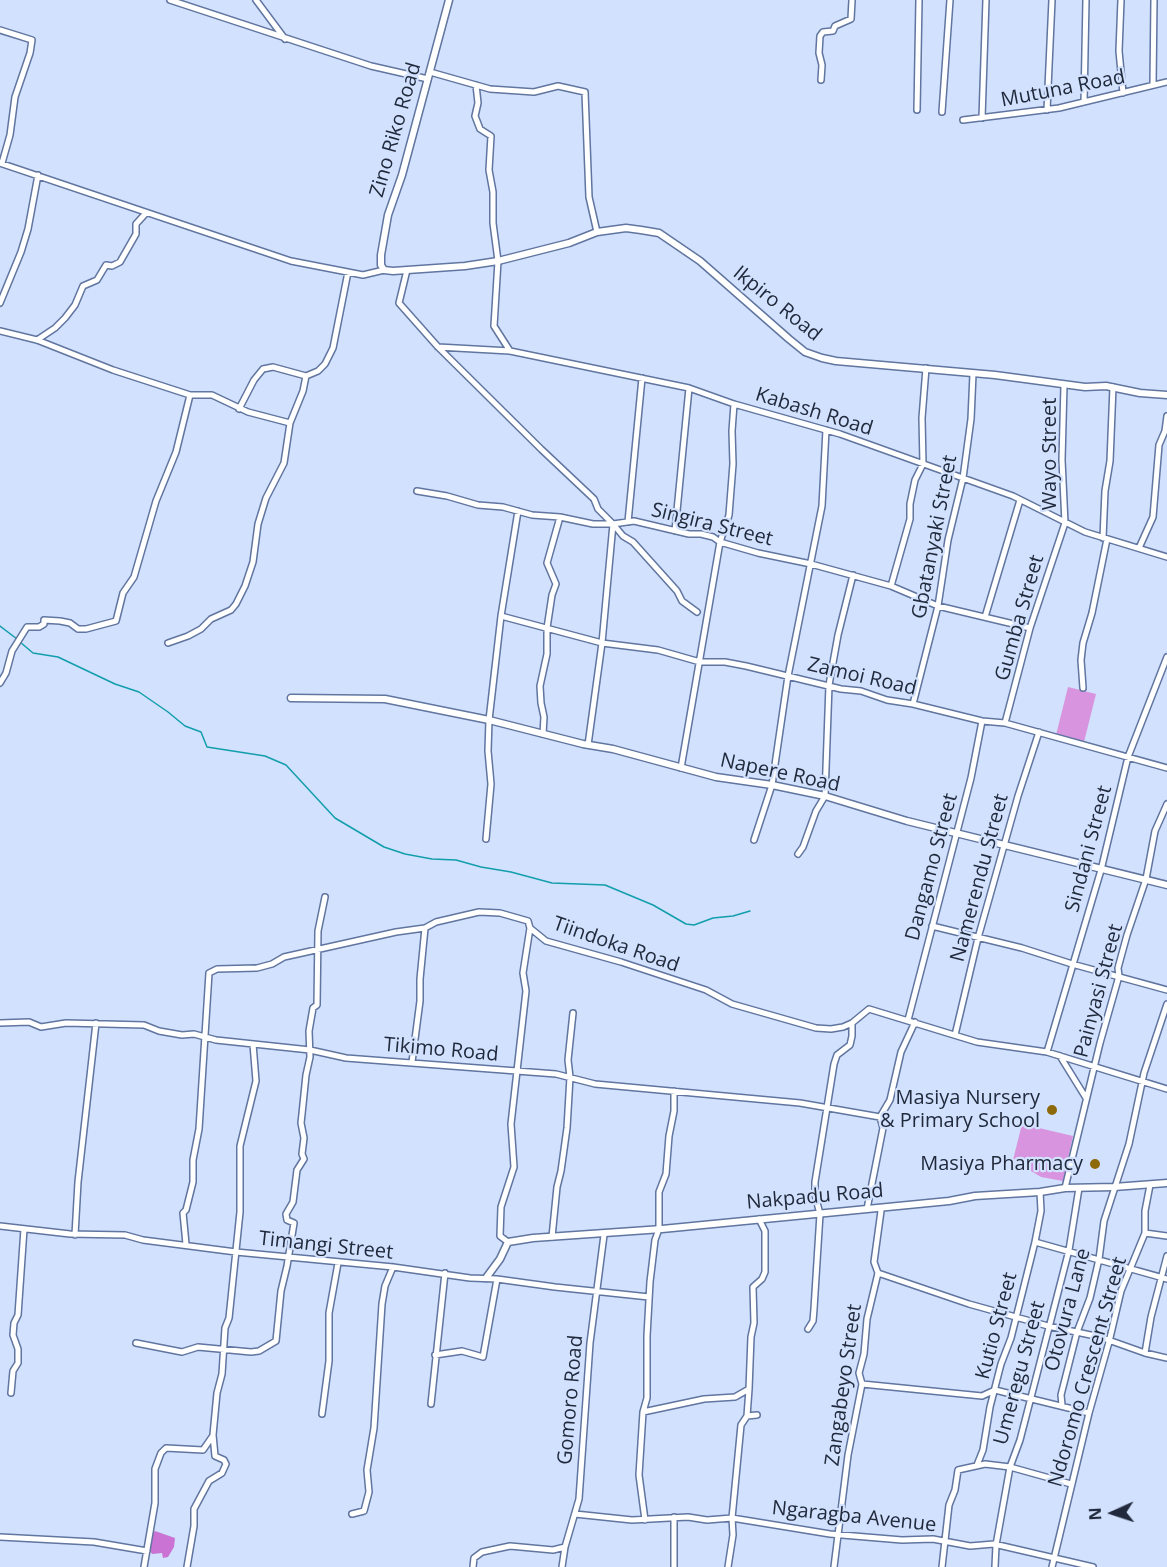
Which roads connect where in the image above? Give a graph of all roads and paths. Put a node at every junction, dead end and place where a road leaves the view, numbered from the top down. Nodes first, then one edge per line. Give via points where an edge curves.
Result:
1 (170, 0) edge
2 (256, 0) edge
3 (449, 0) edge
4 (852, 0) edge
5 (919, 0) edge
6 (950, 0) edge
7 (986, 0) edge
8 (1052, 0) edge
9 (1086, 0) edge
10 (1121, 0) edge
11 (1154, 0) edge
12 (0, 30) edge
13 (285, 39) junction
14 (430, 72) junction
15 (428, 79) junction
16 (821, 80) dead end
17 (1167, 82) edge
18 (476, 85) junction
19 (1154, 85) junction
20 (1123, 93) junction
21 (1083, 102) junction
22 (917, 110) dead end
23 (1047, 110) junction
24 (942, 112) dead end
25 (982, 118) junction
26 (963, 120) dead end
27 (1, 163) edge
28 (38, 176) junction
29 (146, 213) junction
30 (597, 232) junction
31 (498, 261) junction
32 (384, 270) junction
33 (407, 270) junction
34 (348, 272) junction
35 (0, 303) edge
36 (0, 331) edge
37 (37, 340) junction
38 (438, 347) junction
39 (510, 351) junction
40 (926, 368) junction
41 (973, 374) junction
42 (306, 376) junction
43 (642, 378) junction
44 (1064, 384) junction
45 (1113, 387) junction
46 (689, 388) junction
47 (1167, 394) edge
48 (190, 395) junction
49 (734, 404) junction
50 (239, 409) junction
51 (1167, 416) edge
52 (290, 423) junction
53 (826, 430) junction
54 (923, 464) junction
55 (963, 478) junction
56 (417, 491) dead end
57 (1020, 500) junction
58 (518, 511) junction
59 (560, 517) junction
60 (628, 522) junction
61 (1065, 523) junction
62 (614, 524) junction
63 (675, 531) junction
64 (1105, 538) junction
65 (720, 542) junction
66 (1139, 549) junction
67 (1167, 557) edge
68 (811, 564) junction
69 (853, 575) junction
70 (891, 586) junction
71 (938, 606) junction
72 (697, 612) dead end
73 (501, 616) junction
74 (985, 617) junction
75 (547, 628) junction
76 (1030, 628) junction
77 (168, 643) dead end
78 (602, 643) junction
79 (1167, 657) edge
80 (700, 662) junction
81 (788, 675) junction
82 (0, 683) edge
83 (829, 685) junction
84 (1083, 688) dead end
85 (291, 698) dead end
86 (913, 704) junction
87 (489, 720) junction
88 (982, 721) junction
89 (1005, 723) junction
90 (1039, 732) junction
91 (543, 734) junction
92 (588, 745) junction
93 (1128, 758) junction
94 (681, 768) junction
95 (1167, 768) edge
96 (772, 785) junction
97 (825, 796) junction
98 (1167, 804) edge
99 (956, 834) junction
100 (486, 839) dead end
101 (754, 840) dead end
102 (1005, 846) junction
103 (798, 854) dead end
104 (1101, 870) junction
105 (1146, 879) junction
106 (1167, 885) edge
107 (325, 897) dead end
108 (932, 926) junction
109 (425, 928) junction
110 (530, 928) junction
111 (978, 938) junction
112 (317, 950) junction
113 (1072, 964) junction
114 (1119, 976) junction
115 (1167, 990) edge
116 (1167, 1004) edge
117 (573, 1012) dead end
118 (908, 1020) junction
119 (915, 1022) junction
120 (0, 1023) edge
121 (96, 1023) junction
122 (852, 1023) junction
123 (955, 1035) junction
124 (206, 1038) junction
125 (253, 1044) junction
126 (310, 1050) junction
127 (1047, 1052) junction
128 (1060, 1056) junction
129 (412, 1062) junction
130 (1095, 1067) junction
131 (517, 1072) junction
132 (570, 1077) junction
133 (1143, 1081) junction
134 (1167, 1089) edge
135 (674, 1091) junction
136 (1086, 1098) junction
137 (828, 1107) junction
138 (880, 1117) junction
139 (1167, 1184) edge
140 (1150, 1185) junction
141 (1114, 1187) junction
142 (1065, 1188) junction
143 (1078, 1188) junction
144 (1041, 1192) junction
145 (879, 1208) junction
146 (867, 1209) junction
147 (820, 1214) junction
148 (771, 1218) junction
149 (759, 1219) junction
150 (0, 1226) edge
151 (24, 1228) junction
152 (659, 1229) junction
153 (765, 1231) junction
154 (1145, 1233) junction
155 (75, 1235) junction
156 (604, 1235) junction
157 (1167, 1236) edge
158 (552, 1237) junction
159 (508, 1242) junction
160 (1035, 1242) junction
161 (186, 1244) junction
162 (236, 1252) junction
163 (1068, 1252) junction
164 (1167, 1256) edge
165 (288, 1257) junction
166 (1100, 1259) junction
167 (338, 1263) junction
168 (393, 1267) junction
169 (1130, 1268) junction
170 (445, 1273) junction
171 (878, 1273) junction
172 (486, 1278) junction
173 (1164, 1278) edge
174 (497, 1279) junction
175 (597, 1291) junction
176 (649, 1297) junction
177 (1017, 1317) junction
178 (1048, 1326) junction
179 (808, 1329) dead end
180 (1077, 1332) junction
181 (1109, 1342) junction
182 (136, 1343) dead end
183 (223, 1349) junction
184 (1144, 1353) junction
185 (435, 1355) junction
186 (1167, 1358) edge
187 (862, 1384) junction
188 (749, 1389) junction
189 (995, 1390) junction
190 (11, 1393) dead end
191 (1030, 1398) junction
192 (431, 1404) dead end
193 (1062, 1405) junction
194 (749, 1409) junction
195 (643, 1412) junction
196 (1089, 1413) junction
197 (322, 1414) dead end
198 (747, 1416) junction
199 (213, 1435) junction
200 (977, 1465) junction
201 (1010, 1467) junction
202 (1071, 1484) junction
203 (352, 1514) dead end
204 (575, 1514) junction
205 (674, 1517) junction
206 (732, 1518) junction
207 (645, 1520) junction
208 (837, 1535) junction
209 (0, 1537) edge
210 (945, 1541) junction
211 (996, 1545) junction
212 (565, 1547) junction
213 (147, 1551) junction
214 (1054, 1557) junction
215 (144, 1567) edge
216 (187, 1567) edge
217 (473, 1567) edge
218 (562, 1567) edge
219 (674, 1567) edge
220 (728, 1567) edge
221 (834, 1567) edge
222 (942, 1567) edge
223 (995, 1567) edge
224 (1052, 1567) edge
225 (1093, 1567) edge

1 - 13 street
2 - 13 street
3 - 14 street, Zino Riko Road
4 - 16 street via 851,19 820,36
5 - 22 street
6 - 24 street
7 - 25 street
8 - 23 street
9 - 21 street
10 - 20 street via 1119,51
11 - 19 street
12 - 27 street via 32,40
13 - 15 street
14 - 15 street, Zino Riko Road
14 - 18 street
15 - 32 street, Zino Riko Road via 388,215 382,242
17 - 19 street, Mutuna Road
18 - 30 street via 534,92 558,86 585,92 589,196
18 - 31 street via 475,116 480,129 491,136 489,170
19 - 20 street, Mutuna Road
20 - 21 street, Mutuna Road
21 - 23 street, Mutuna Road
23 - 25 street, Mutuna Road
25 - 26 street, Mutuna Road
27 - 28 street
28 - 29 street
28 - 35 street via 26,237
29 - 34 street via 291,261
29 - 37 street via 136,224 136,234 120,262 106,265 97,280 83,286 65,318
30 - 31 street, Ikpiro Road
30 - 40 street, Ikpiro Road via 626,228 658,233 700,261 805,352 836,361
31 - 33 street, Ikpiro Road
31 - 39 street via 494,326
32 - 33 street, Ikpiro Road
32 - 34 street via 363,275
33 - 38 street via 399,303
34 - 42 street via 333,348 325,364
36 - 37 street
37 - 48 street
38 - 39 street, Kabash Road
38 - 62 street via 594,499 603,516
39 - 43 street, Kabash Road
40 - 41 street, Ikpiro Road
40 - 54 street
41 - 44 street, Ikpiro Road
41 - 55 street, Gbatanyaki Street
42 - 50 street via 273,367 263,369
42 - 52 street
43 - 46 street, Kabash Road
43 - 60 street
44 - 45 street, Ikpiro Road
44 - 61 street, Wayo Street
45 - 47 street, Ikpiro Road
45 - 64 street
46 - 49 street, Kabash Road
46 - 63 street
48 - 50 street via 212,396
48 - 82 street via 176,452 116,621 86,630 70,623 44,620 39,627 27,627 12,651
49 - 53 street, Kabash Road
49 - 65 street via 729,515
50 - 52 street
51 - 66 street via 1159,445 1153,518
52 - 77 street via 284,463 266,498 253,562 236,604 188,636
53 - 54 street, Kabash Road
53 - 68 street via 822,506
54 - 55 street, Kabash Road
54 - 70 street via 915,480 910,519
55 - 57 street, Kabash Road
55 - 71 street, Gbatanyaki Street
56 - 58 street, Singira Street
57 - 61 street, Kabash Road
57 - 74 street
58 - 59 street, Singira Street
58 - 73 street
59 - 62 street, Singira Street
59 - 75 street via 547,563 556,584
60 - 62 street, Singira Street
60 - 63 street, Singira Street
61 - 64 street, Kabash Road
61 - 76 street, Gumba Street
62 - 72 street via 682,601
62 - 78 street
63 - 65 street, Singira Street via 701,534
64 - 66 street, Kabash Road
64 - 84 street via 1083,643
65 - 68 street, Singira Street
65 - 80 street
66 - 67 street, Kabash Road
68 - 69 street, Singira Street
68 - 81 street
69 - 70 street, Singira Street
69 - 83 street
70 - 71 street, Singira Street
71 - 74 street, Singira Street
71 - 86 street, Gbatanyaki Street
73 - 75 street, Zamoi Road
73 - 87 street
74 - 76 street, Singira Street
75 - 78 street, Zamoi Road
75 - 91 street via 547,654 540,686
76 - 89 street, Gumba Street
78 - 80 street, Zamoi Road via 658,650
78 - 92 street
79 - 93 street, Sindani Street
80 - 81 street, Zamoi Road via 725,662
80 - 94 street
81 - 83 street, Zamoi Road
81 - 96 street
83 - 86 street, Zamoi Road
83 - 97 street
85 - 87 street, Napere Road via 385,699
86 - 88 street, Zamoi Road
87 - 91 street, Napere Road
87 - 100 street via 491,784
88 - 89 street, Zamoi Road
88 - 99 street, Dangamo Street via 972,778
89 - 90 street, Zamoi Road
90 - 93 street, Zamoi Road
90 - 102 street, Namerendu Street
91 - 92 street, Napere Road
92 - 94 street, Napere Road
93 - 95 street, Zamoi Road
93 - 104 street, Sindani Street
94 - 96 street, Napere Road
96 - 97 street, Napere Road
96 - 101 street
97 - 99 street, Napere Road
97 - 103 street
98 - 105 street, Painyasi Street via 1155,831
99 - 102 street, Napere Road
99 - 108 street, Dangamo Street
102 - 104 street, Napere Road
102 - 111 street, Namerendu Street
104 - 105 street, Napere Road
104 - 113 street, Sindani Street
105 - 106 street, Napere Road
105 - 114 street, Painyasi Street via 1127,935
107 - 112 street
108 - 111 street
108 - 118 street, Dangamo Street
109 - 110 street, Tiindoka Road via 479,912 528,921
109 - 112 street, Tiindoka Road
109 - 129 street
110 - 122 street, Tiindoka Road via 546,941 706,990 732,1004 816,1028 831,1029
110 - 131 street
111 - 113 street
111 - 123 street, Namerendu Street
112 - 124 street, Tiindoka Road via 257,968 217,969 209,973
112 - 126 street via 317,1005 309,1031
113 - 114 street
113 - 127 street, Sindani Street
114 - 115 street
114 - 130 street, Painyasi Street
116 - 133 street, Otovura Lane
117 - 132 street
118 - 119 street
118 - 122 street, Tiindoka Road via 869,1009
119 - 123 street
119 - 138 street via 901,1052 890,1100
120 - 121 street, Tikimo Road via 29,1022 41,1027
121 - 124 street, Tikimo Road via 144,1025 159,1032
121 - 155 street
122 - 137 street via 849,1045 837,1055 834,1064
123 - 127 street
124 - 125 street, Tikimo Road
124 - 161 street via 193,1182 183,1213
125 - 126 street, Tikimo Road
125 - 162 street via 256,1081 240,1146
126 - 129 street, Tikimo Road via 346,1058
126 - 165 street via 301,1123 304,1159 297,1170 293,1202 286,1214 287,1220 294,1223
127 - 128 street
128 - 130 street
128 - 136 street
129 - 131 street, Tikimo Road
130 - 133 street
130 - 136 street, Painyasi Street
131 - 132 street, Tikimo Road
131 - 159 street via 511,1124 514,1167 501,1207 500,1236
132 - 135 street, Tikimo Road via 595,1084
132 - 158 street
133 - 134 street
133 - 141 street, Otovura Lane via 1129,1144
135 - 137 street, Tikimo Road
135 - 152 street via 666,1174 659,1192
136 - 142 street, Painyasi Street
137 - 138 street, Tikimo Road
137 - 147 street via 815,1182
138 - 146 street via 883,1128
139 - 140 street, Nakpadu Road
140 - 141 street, Nakpadu Road
140 - 154 street, Ndoromo Crescent Street
141 - 143 street, Nakpadu Road
141 - 166 street, Otovura Lane via 1104,1221
142 - 143 street, Nakpadu Road
142 - 144 street, Nakpadu Road
143 - 163 street, Umeregu Street
144 - 145 street, Nakpadu Road
144 - 160 street, Kutio Street
145 - 146 street, Nakpadu Road
145 - 171 street, Zangabeyo Street via 874,1262
146 - 147 street, Nakpadu Road
147 - 148 street, Nakpadu Road
147 - 179 street via 813,1322
148 - 149 street, Nakpadu Road
148 - 153 street
149 - 152 street, Nakpadu Road
149 - 153 street
150 - 151 street, Timangi Street
151 - 155 street, Timangi Street
151 - 190 street via 13,1335 18,1363 13,1371
152 - 156 street, Nakpadu Road
152 - 176 street
153 - 188 street via 765,1272 753,1287
154 - 157 street
154 - 169 street, Ndoromo Crescent Street
155 - 161 street, Timangi Street via 125,1235
156 - 158 street, Nakpadu Road
156 - 175 street, Gomoro Road
158 - 159 street, Nakpadu Road
159 - 172 street
160 - 163 street
160 - 177 street, Kutio Street
161 - 162 street, Timangi Street
162 - 165 street, Timangi Street
162 - 183 street
163 - 166 street
163 - 178 street, Umeregu Street
164 - 173 street
165 - 167 street, Timangi Street
165 - 183 street via 276,1341 259,1351
166 - 169 street
166 - 180 street, Otovura Lane
167 - 168 street, Timangi Street
167 - 197 street via 328,1313 329,1361
168 - 170 street, Timangi Street
168 - 203 street via 384,1286 382,1304 374,1428 367,1470 369,1492 364,1511
169 - 173 street
169 - 181 street, Ndoromo Crescent Street
170 - 172 street, Timangi Street
170 - 185 street
171 - 177 street
171 - 187 street, Zangabeyo Street via 859,1373
172 - 174 street, Timangi Street
173 - 184 street
174 - 175 street, Timangi Street
174 - 185 street via 483,1357 462,1352
175 - 176 street, Timangi Street
175 - 204 street, Gomoro Road
176 - 195 street via 647,1398
177 - 178 street
177 - 189 street, Kutio Street
178 - 180 street
178 - 191 street, Umeregu Street
180 - 181 street
180 - 193 street, Otovura Lane
181 - 184 street
181 - 196 street, Ndoromo Crescent Street
182 - 183 street via 182,1352 198,1347
183 - 199 street
184 - 186 street
185 - 192 street
187 - 189 street via 982,1396
187 - 208 street, Zangabeyo Street
188 - 194 street
188 - 195 street via 735,1397 704,1399
189 - 191 street
189 - 200 street, Kutio Street
191 - 193 street
191 - 201 street, Umeregu Street
193 - 196 street
194 - 198 street
194 - 198 street via 756,1414
195 - 207 street via 639,1475
196 - 202 street, Ndoromo Crescent Street
198 - 206 street via 741,1425
199 - 213 street via 203,1450 166,1448 161,1453 155,1469 155,1503
199 - 216 street via 215,1456 224,1460 225,1470 209,1481 194,1509
200 - 201 street
200 - 210 street via 958,1470
201 - 202 street
201 - 211 street, Umeregu Street
202 - 214 street, Ndoromo Crescent Street
204 - 207 street, Ngaragba Avenue
204 - 212 street, Gomoro Road
205 - 206 street, Ngaragba Avenue
205 - 207 street, Ngaragba Avenue
205 - 219 street
206 - 208 street, Ngaragba Avenue
206 - 220 street
208 - 210 street, Ngaragba Avenue
208 - 221 street, Zangabeyo Street
209 - 213 street via 94,1542
210 - 211 street, Ngaragba Avenue
210 - 222 street
211 - 214 street, Ngaragba Avenue
211 - 223 street, Umeregu Street
212 - 217 street via 554,1550 510,1546 482,1552 474,1558
212 - 218 street, Gomoro Road
213 - 215 street
214 - 224 street, Ndoromo Crescent Street
214 - 225 street, Ngaragba Avenue

